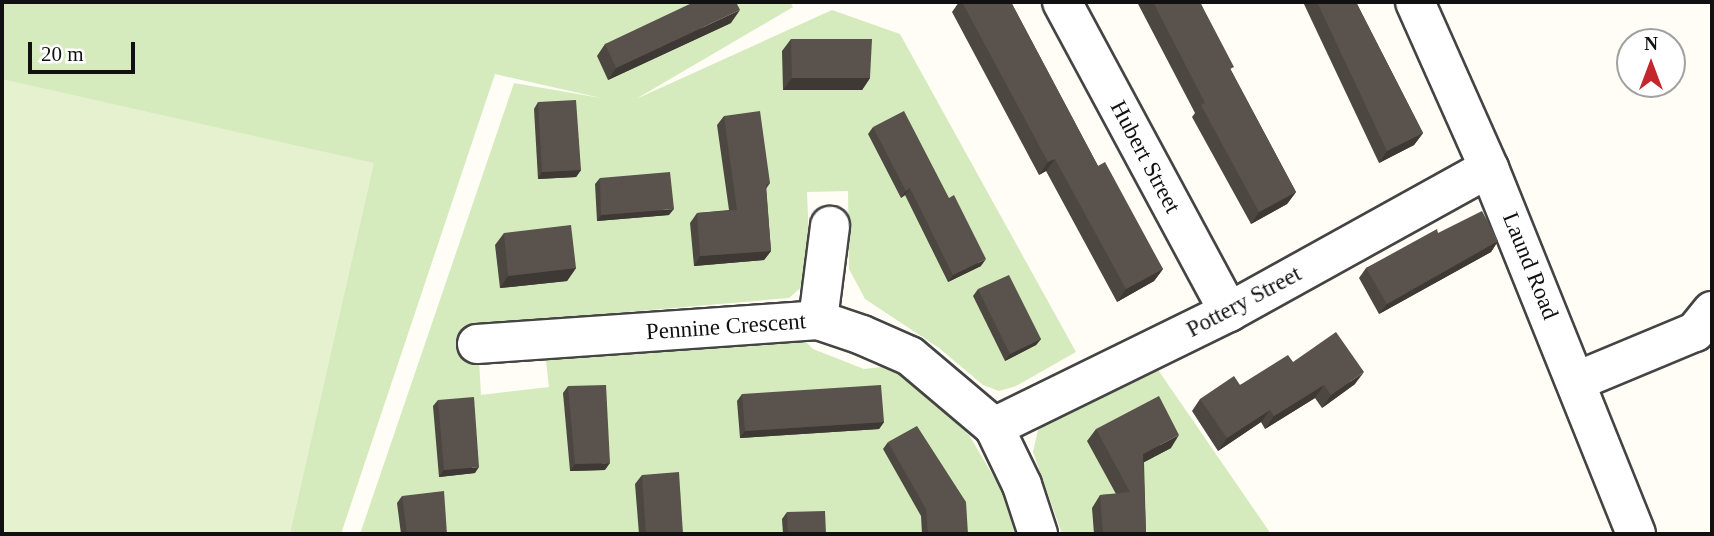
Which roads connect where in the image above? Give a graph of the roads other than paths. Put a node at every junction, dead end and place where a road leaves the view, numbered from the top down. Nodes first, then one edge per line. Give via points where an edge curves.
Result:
1 (1062, 2) edge
2 (1415, 2) edge
3 (1489, 168) junction
4 (830, 226) dead end
5 (1712, 311) edge
6 (1229, 312) junction
7 (818, 320) junction
8 (477, 344) dead end
9 (1577, 381) junction
10 (994, 427) junction
11 (1038, 534) edge
12 (1636, 534) edge

1 - 6 street, Hubert Street
2 - 3 street, Laund Road
3 - 6 street, Pottery Street
3 - 9 street, Laund Road
4 - 7 street
5 - 9 street via 1695,332
6 - 10 street, Pottery Street
7 - 8 street, Pennine Crescent
7 - 10 street, Pennine Crescent via 910,355
9 - 12 street, Laund Road
10 - 11 street, Pennine Crescent via 1022,485

